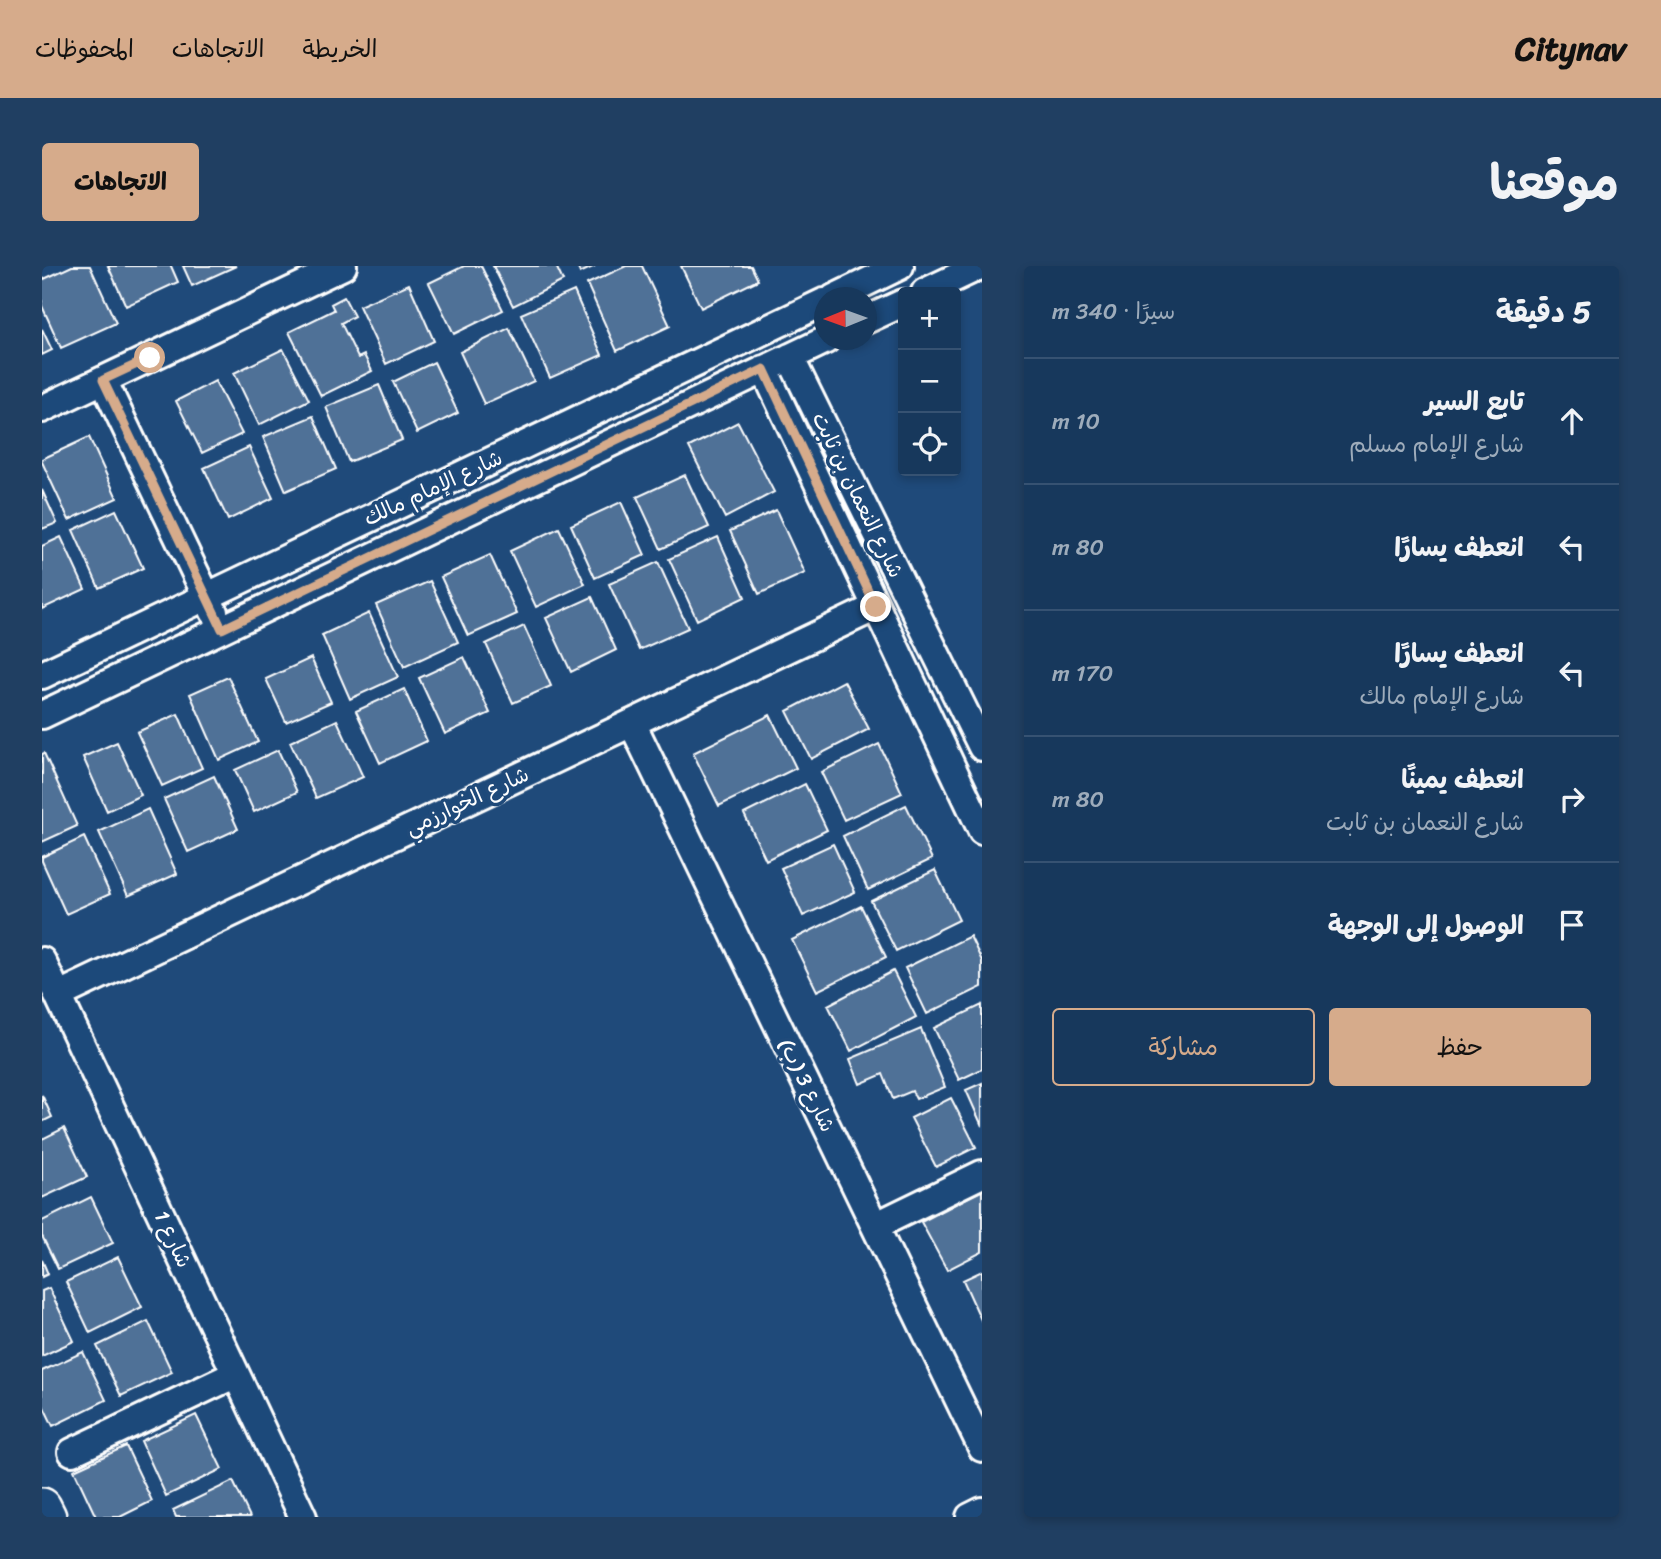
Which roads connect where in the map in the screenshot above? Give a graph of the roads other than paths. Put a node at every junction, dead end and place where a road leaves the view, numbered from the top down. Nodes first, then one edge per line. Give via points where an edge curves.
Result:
1 (343, 266) edge
2 (900, 266) edge
3 (979, 266) edge
4 (857, 287) edge
5 (935, 287) edge
6 (898, 305) edge
7 (814, 307) edge
8 (877, 315) edge
9 (814, 346) edge
10 (790, 357) junction
11 (764, 369) junction
12 (103, 380) junction
13 (42, 409) edge
14 (207, 596) junction
15 (876, 607) junction
16 (222, 629) junction
17 (42, 674) edge
18 (42, 715) edge
19 (976, 718) edge
20 (632, 723) junction
21 (982, 747) edge
22 (982, 831) edge
23 (42, 961) edge
24 (59, 995) junction
25 (982, 1174) edge
26 (875, 1226) junction
27 (236, 1374) junction
28 (982, 1448) edge
29 (72, 1452) dead end
30 (42, 1507) edge
31 (982, 1511) edge
32 (47, 1517) edge
33 (303, 1517) edge
34 (970, 1517) edge

1 - 12 street
2 - 4 street
3 - 5 street
6 - 8 street
7 - 14 street, شارع الإمام مالك
9 - 10 street, شارع الإمام مالك
10 - 11 street, شارع الإمام مالك
10 - 19 street, شارع النعمان بن ثابت
11 - 15 street, شارع النعمان بن ثابت
11 - 16 street, شارع الإمام مالك
12 - 13 street
12 - 14 street
14 - 16 street
14 - 17 street, شارع الإمام مالك
15 - 20 street, شارع الخوارزمي
15 - 22 street, شارع النعمان بن ثابت
16 - 18 street, شارع الإمام مالك
19 - 21 street, شارع النعمان بن ثابت
20 - 24 street, شارع الخوارزمي
20 - 26 street, شارع 3 (ب)
23 - 24 street, شارع 1
24 - 27 street, شارع 1
25 - 26 street
26 - 28 street, شارع 3 (ب)
27 - 29 street
27 - 33 street, شارع 1
30 - 32 main road
31 - 34 street

